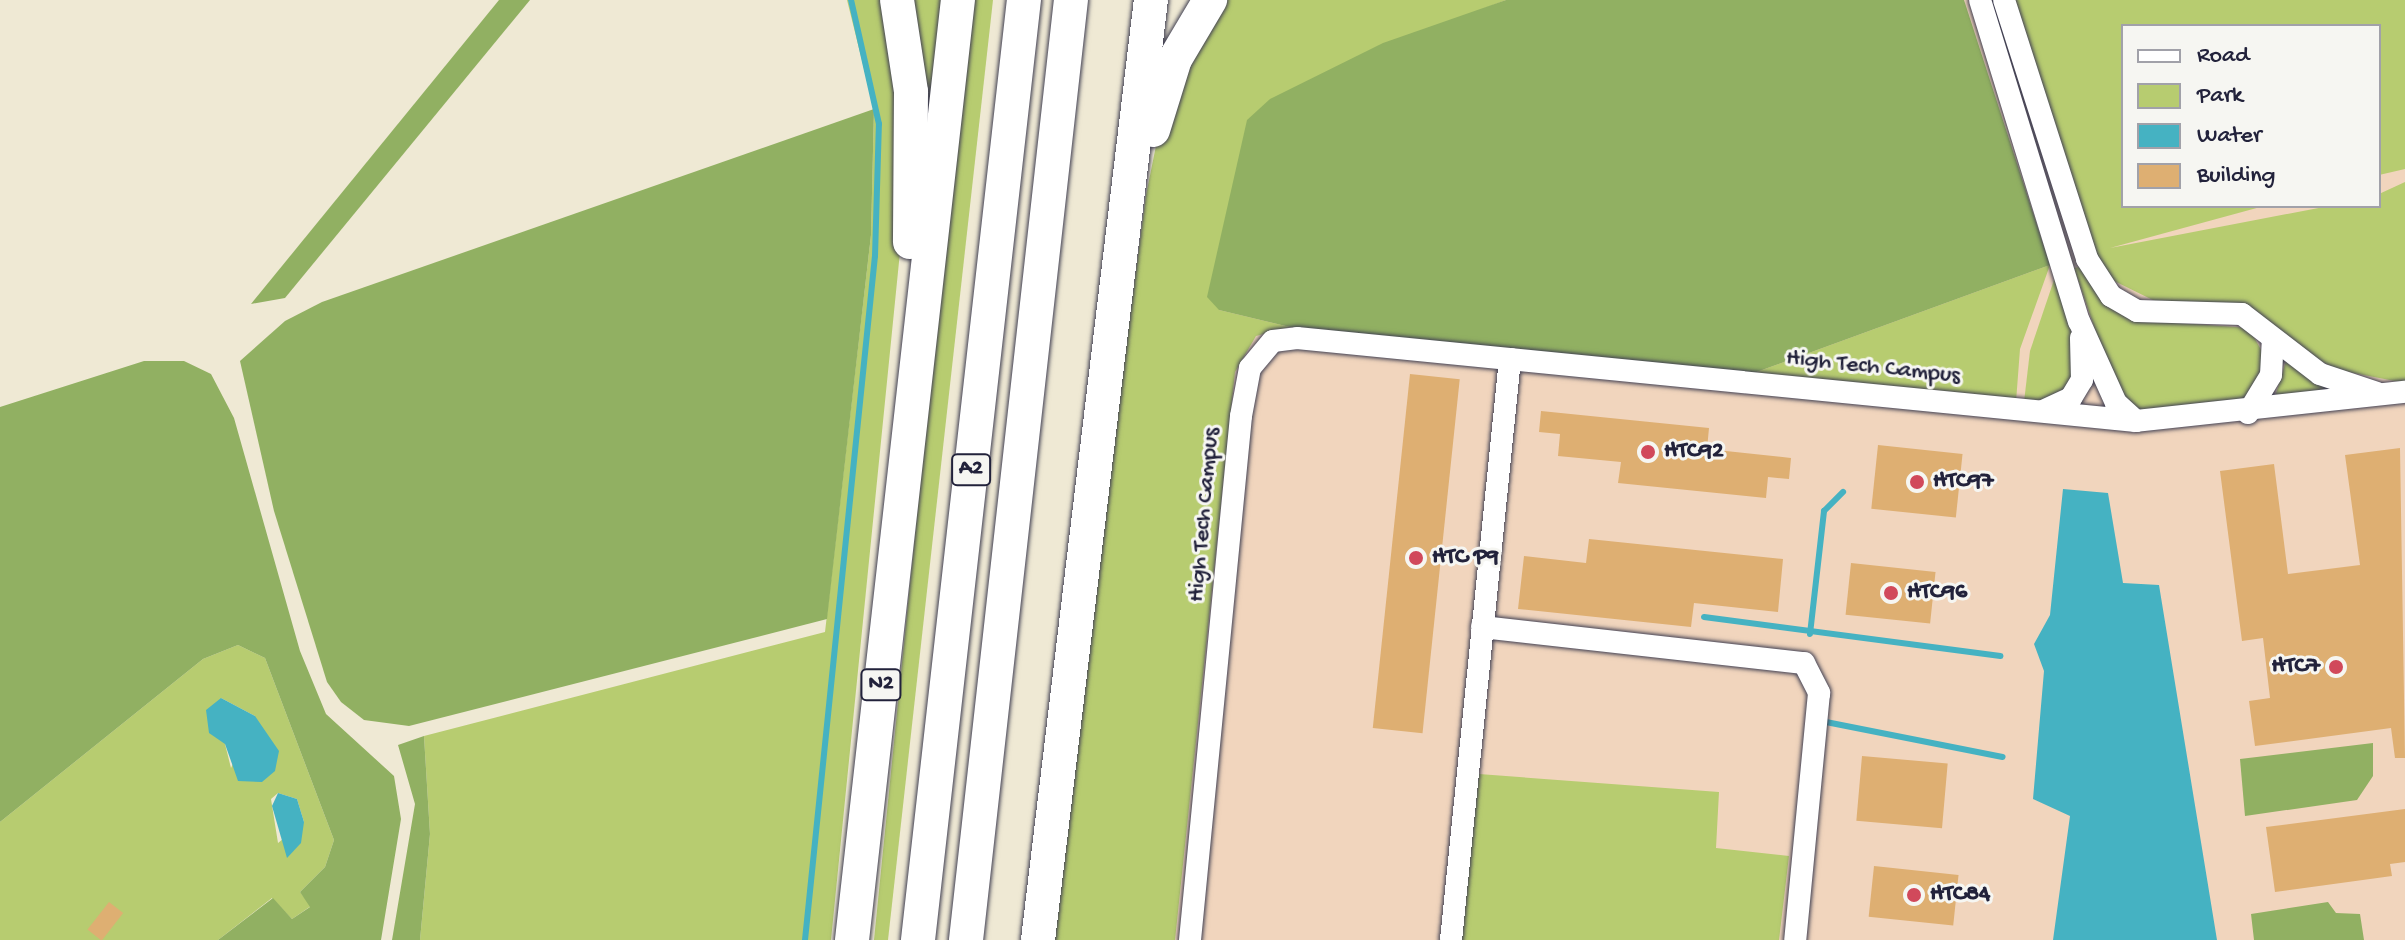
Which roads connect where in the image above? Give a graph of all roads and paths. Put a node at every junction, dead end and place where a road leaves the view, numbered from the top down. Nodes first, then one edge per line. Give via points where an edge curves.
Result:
1 (897, 0) edge
2 (958, 0) edge
3 (1024, 0) edge
4 (1071, 0) edge
5 (1151, 0) edge
6 (1210, 0) edge
7 (1980, 0) edge
8 (2004, 0) edge
9 (1116, 305) junction
10 (2079, 321) junction
11 (2273, 339) junction
12 (1510, 359) junction
13 (2395, 394) edge
14 (2042, 412) junction
15 (2248, 413) junction
16 (2136, 421) junction
17 (910, 430) junction
18 (1482, 627) junction
19 (852, 940) edge
20 (918, 940) edge
21 (966, 940) edge
22 (1038, 940) edge
23 (1190, 940) edge
24 (1451, 940) edge
25 (1795, 940) edge

1 - 17 highway, N2 via 913,139
2 - 17 highway, N2
3 - 20 highway, A2
4 - 21 highway, A2
5 - 9 highway
6 - 9 highway via 1167,78 1128,288
7 - 10 street
8 - 11 street, High Tech Campus via 2096,278 2137,311 2242,314
9 - 22 highway
10 - 14 street via 2082,380 2071,398
10 - 16 street via 2116,403
11 - 13 street, High Tech Campus via 2320,374
11 - 15 street via 2271,375
12 - 14 street, High Tech Campus
12 - 18 street
12 - 23 street, High Tech Campus via 1297,338 1273,341 1250,368
13 - 15 street, High Tech Campus
14 - 16 street, High Tech Campus
15 - 16 street, High Tech Campus
17 - 19 highway, N2
18 - 24 street
18 - 25 street via 1804,663 1819,693

